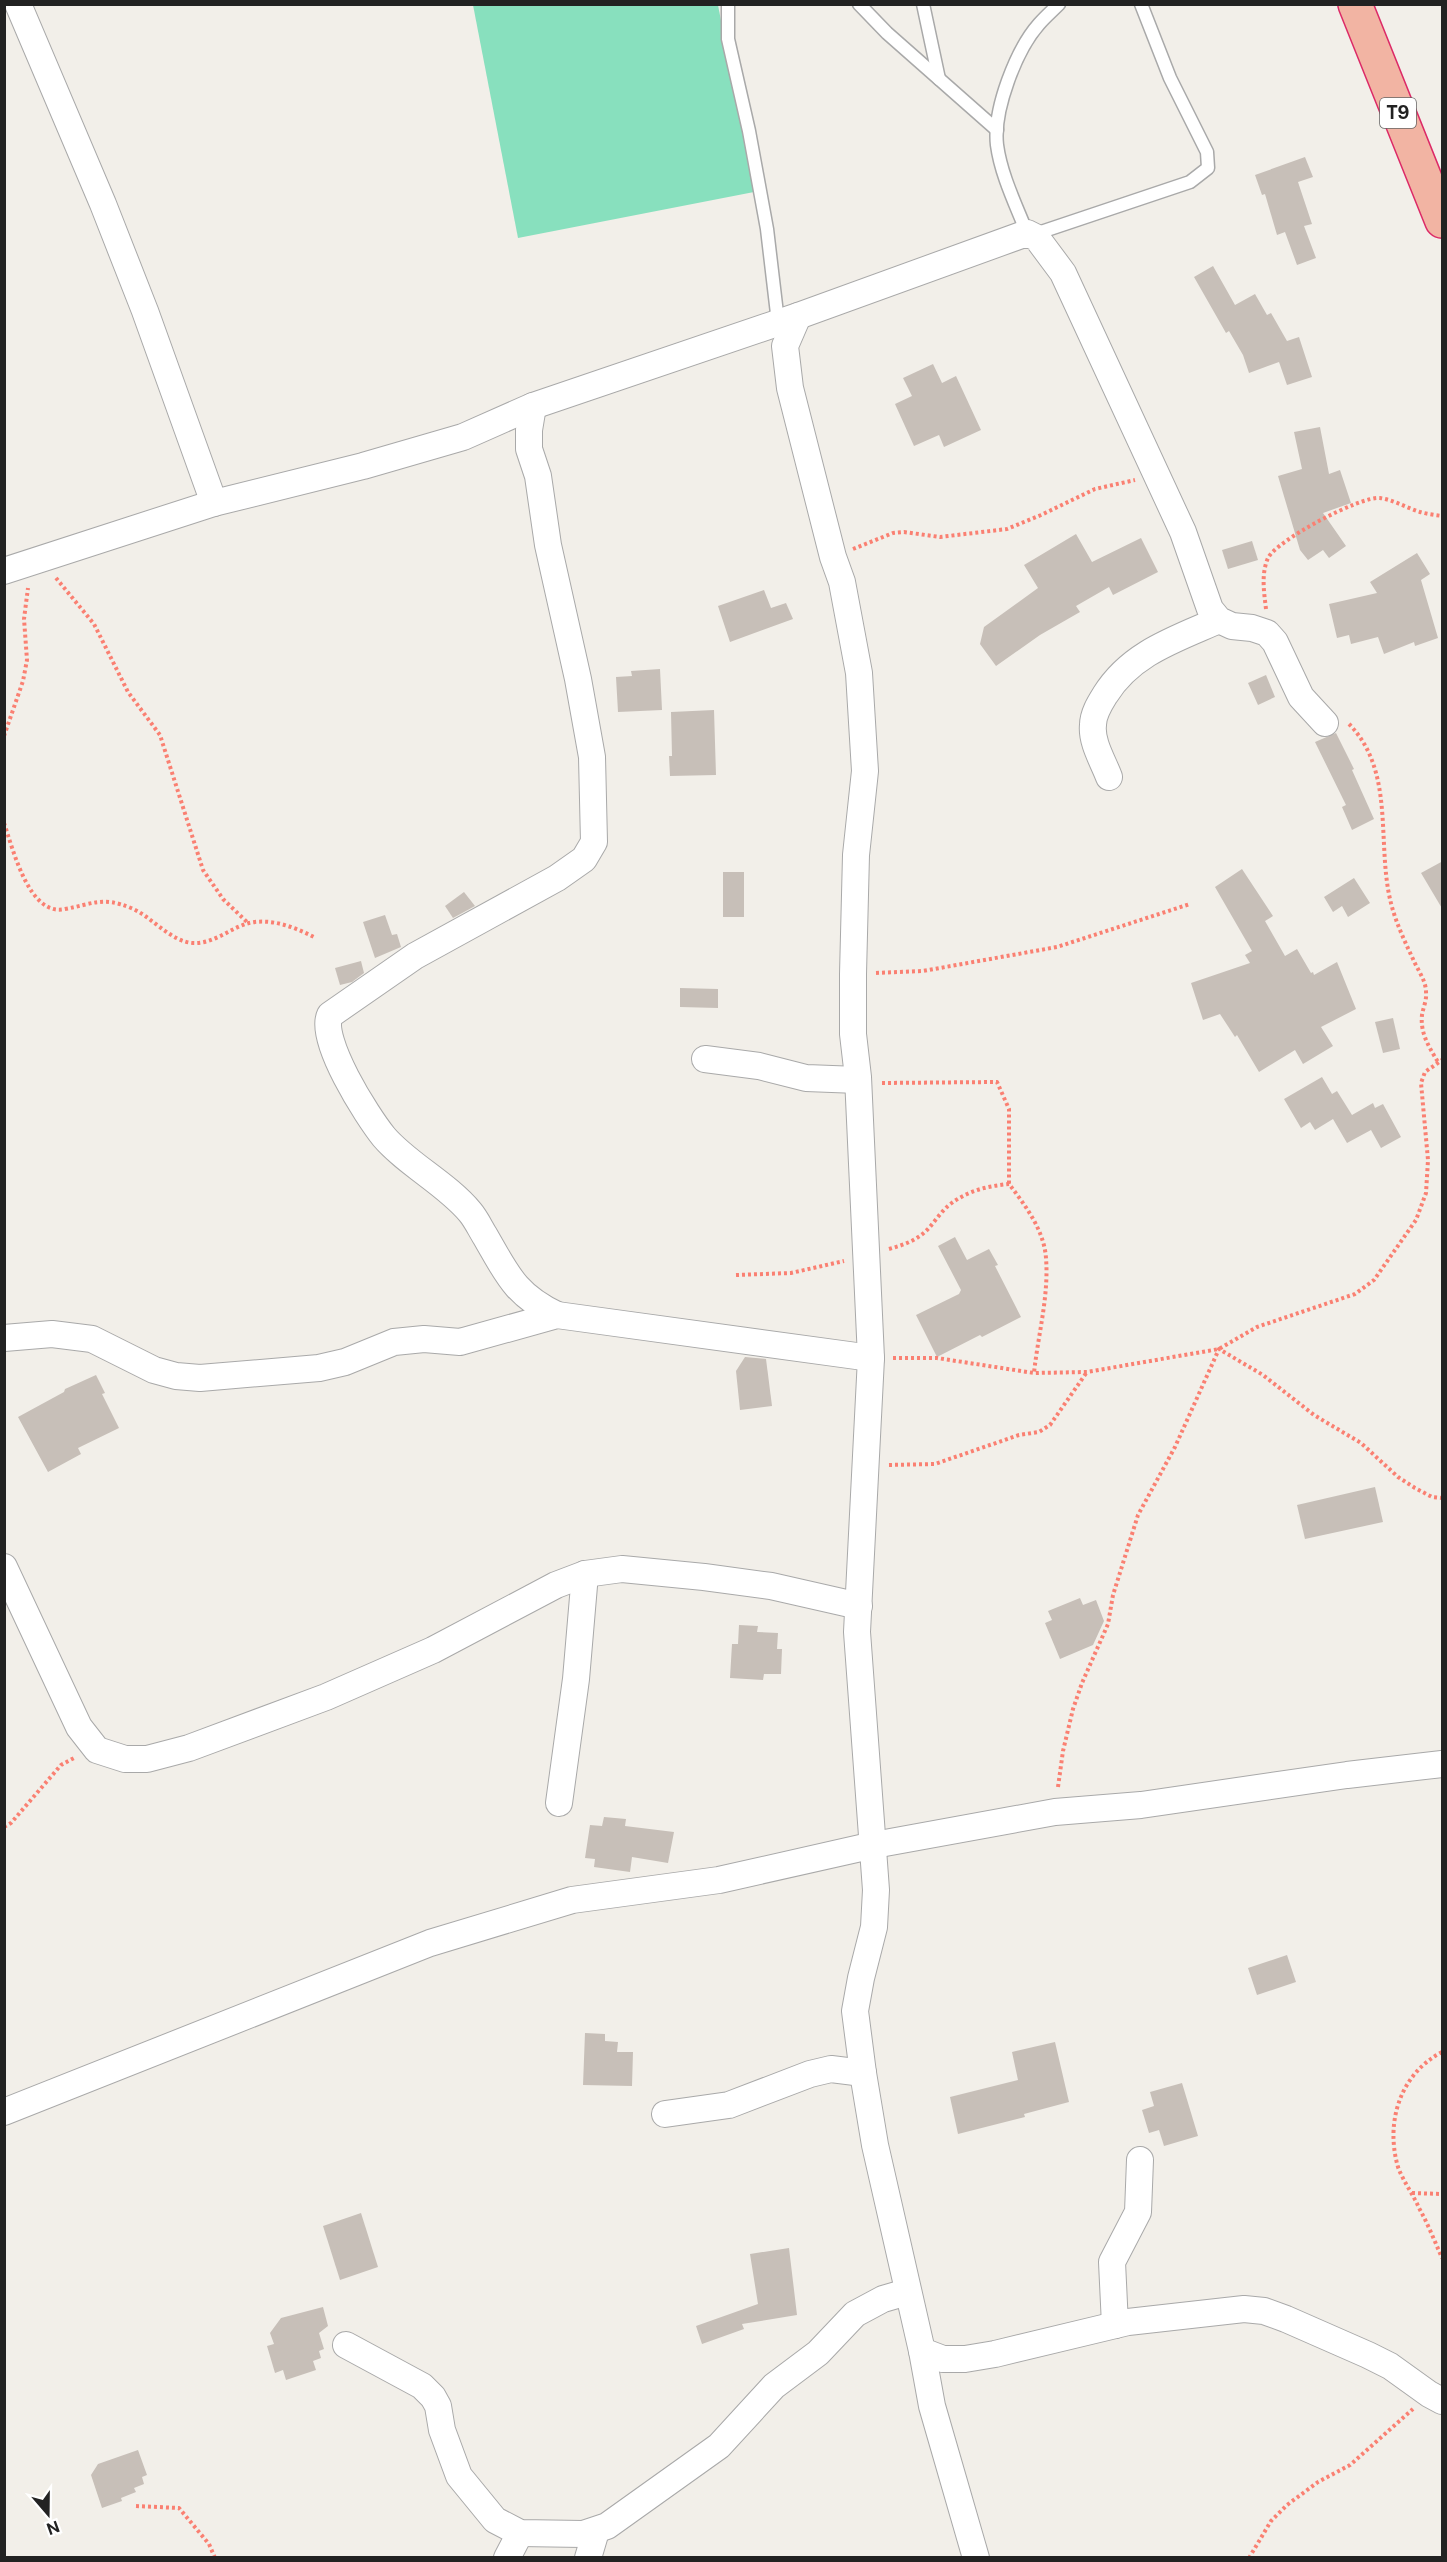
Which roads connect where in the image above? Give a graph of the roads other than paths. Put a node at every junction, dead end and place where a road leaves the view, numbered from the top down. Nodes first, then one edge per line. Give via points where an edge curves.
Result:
1 (728, 4) edge
2 (859, 4) edge
3 (923, 4) edge
4 (1059, 4) edge
5 (1141, 4) edge
6 (1355, 4) edge
7 (15, 16) edge
8 (939, 79) junction
9 (997, 130) junction
10 (1443, 221) edge
11 (1030, 234) junction
12 (788, 319) junction
13 (533, 406) junction
14 (214, 503) junction
15 (4, 571) edge
16 (1219, 620) junction
17 (1325, 723) road end
18 (1109, 777) dead end
19 (705, 1059) dead end
20 (858, 1079) junction
21 (557, 1315) junction
22 (4, 1338) edge
23 (871, 1358) junction
24 (4, 1567) edge
25 (585, 1574) junction
26 (860, 1606) junction
27 (1443, 1764) edge
28 (559, 1803) dead end
29 (874, 1845) junction
30 (864, 2073) junction
31 (4, 2112) edge
32 (665, 2114) dead end
33 (1140, 2160) dead end
34 (907, 2292) junction
35 (1115, 2325) junction
36 (346, 2345) dead end
37 (922, 2351) junction
38 (1436, 2398) edge
39 (596, 2531) junction
40 (520, 2533) junction
41 (507, 2558) edge
42 (588, 2558) edge
43 (976, 2558) edge

1 - 12 lane via 728,39
2 - 8 lane
3 - 8 lane
4 - 9 lane via 1038,24 1017,61 1003,94
5 - 11 lane via 1170,78 1207,152 1208,168 1190,182
6 - 10 highway, T9
7 - 14 street via 71,128 146,311
8 - 9 lane
9 - 11 lane via 1003,169
11 - 12 street
11 - 16 street via 1063,273 1183,532 1210,609
12 - 13 street
12 - 20 street via 785,346 792,399 842,582 859,673 866,771 856,855 853,1034
13 - 14 street via 463,437
13 - 21 street via 530,448 592,757 594,842 584,859 557,878 415,956 330,1015 327,1021 347,1081 384,1137 471,1213 513,1283 534,1304
14 - 15 street
16 - 17 street via 1267,633 1301,697
16 - 18 street via 1153,648 1110,687 1093,724 1095,742
19 - 20 street via 759,1066 806,1078
20 - 23 street
21 - 22 street via 459,1342 394,1342 319,1368 200,1378 154,1370 92,1339 52,1334
21 - 23 street
23 - 26 street
24 - 25 street via 79,1727 97,1750 125,1759 147,1759 189,1748 358,1683
25 - 26 street via 622,1569 704,1577 771,1586
25 - 28 street
26 - 29 street via 857,1632
27 - 29 street via 1140,1805 1055,1812
29 - 30 street via 874,1927 855,2012
29 - 31 street via 719,1880 572,1900 430,1943
30 - 32 street via 831,2069 729,2104
30 - 34 street via 875,2145
33 - 35 street via 1138,2212 1112,2262
34 - 37 street
34 - 39 street via 855,2314 818,2353 774,2386 719,2446
35 - 37 street via 965,2359 943,2359
35 - 38 street via 1195,2313 1264,2311 1390,2366
36 - 40 street via 422,2386 433,2397 459,2476 495,2520
37 - 43 street via 932,2406
39 - 40 street
39 - 42 street
40 - 41 street

